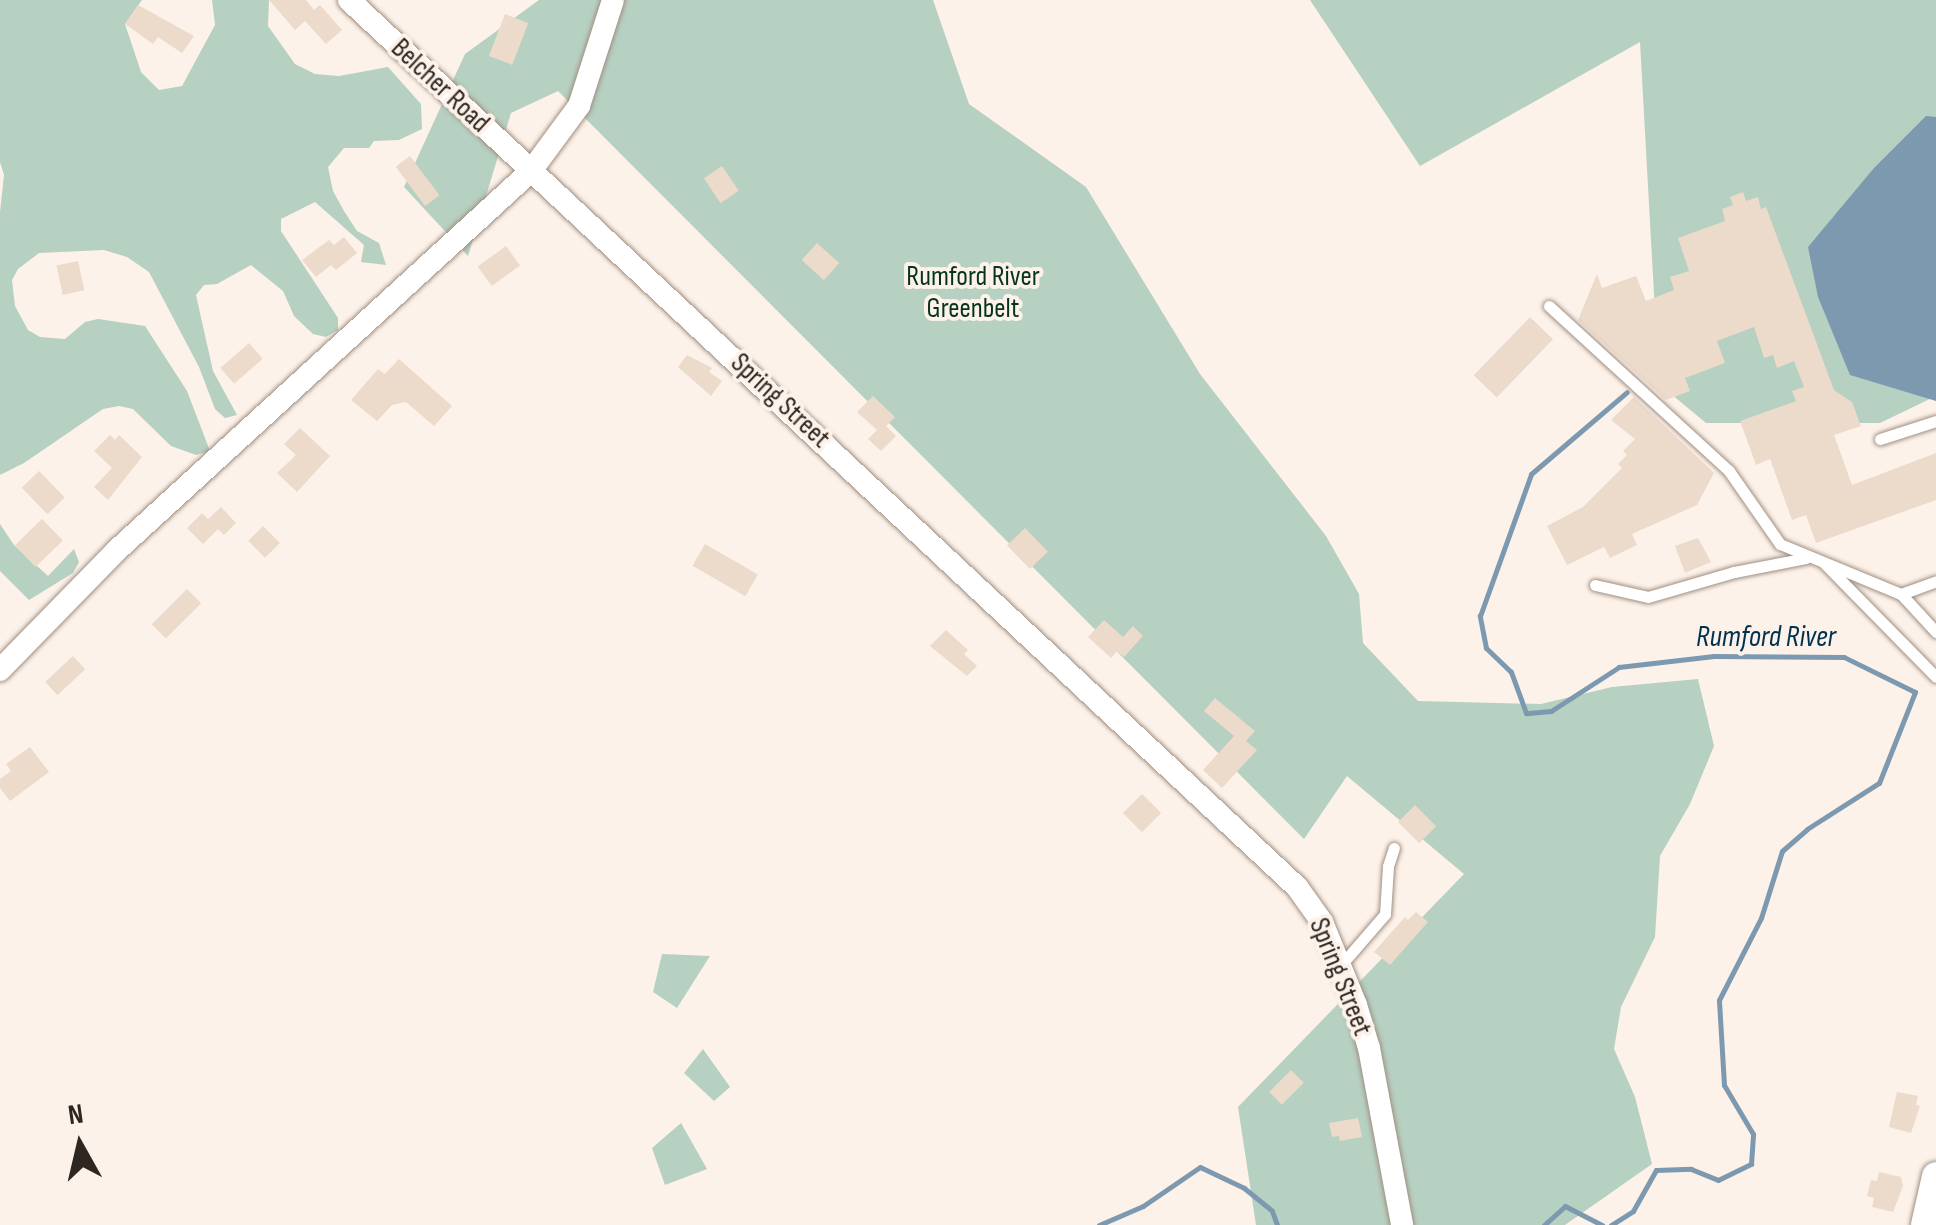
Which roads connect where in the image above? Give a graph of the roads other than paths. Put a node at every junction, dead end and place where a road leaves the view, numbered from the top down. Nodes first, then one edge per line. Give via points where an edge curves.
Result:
1 (349, 0) edge
2 (612, 0) edge
3 (531, 171) junction
4 (1549, 306) dead end
5 (1936, 421) edge
6 (1880, 439) dead end
7 (1806, 558) junction
8 (1823, 562) junction
9 (1936, 581) edge
10 (1594, 586) dead end
11 (1901, 594) junction
12 (1936, 632) edge
13 (0, 670) edge
14 (1936, 677) edge
15 (1394, 848) dead end
16 (1341, 965) junction
17 (1936, 1176) edge
18 (1402, 1225) edge
19 (1925, 1225) edge

1 - 3 street, Belcher Road
2 - 3 street via 579,106
3 - 13 street via 116,551
3 - 16 street, Spring Street via 1260,850 1310,906
4 - 7 lane via 1729,471 1780,544
5 - 6 lane
7 - 8 lane
7 - 10 lane via 1648,597
8 - 11 lane
8 - 14 lane
9 - 11 lane
11 - 12 lane
15 - 16 lane via 1385,914
16 - 18 street, Spring Street via 1369,1048
17 - 19 street

